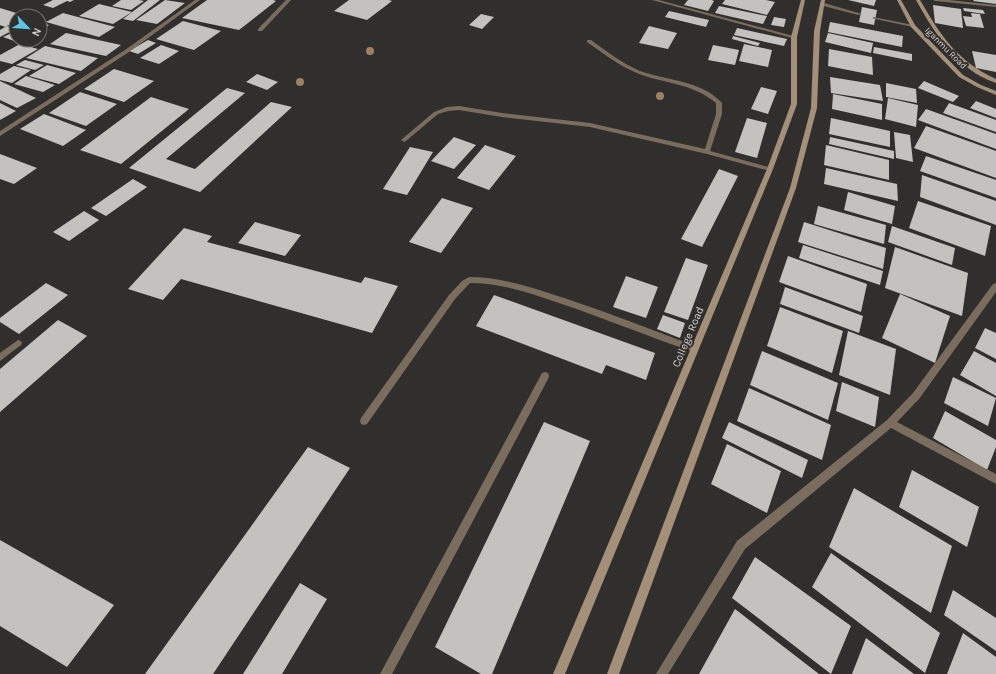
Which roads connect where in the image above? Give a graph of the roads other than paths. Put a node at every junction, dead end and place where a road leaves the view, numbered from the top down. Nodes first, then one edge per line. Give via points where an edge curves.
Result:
1 (198, 0) edge
2 (289, 0) edge
3 (654, 0) edge
4 (803, 0) edge
5 (899, 0) edge
6 (918, 0) edge
7 (935, 0) edge
8 (822, 2) edge
9 (996, 6) edge
10 (860, 14) dead end
11 (875, 18) dead end
12 (913, 26) junction
13 (260, 30) dead end
14 (794, 37) junction
15 (589, 41) dead end
16 (996, 81) edge
17 (996, 93) edge
18 (0, 134) edge
19 (404, 140) dead end
20 (707, 152) junction
21 (770, 169) junction
22 (996, 286) edge
23 (18, 343) dead end
24 (694, 349) junction
25 (0, 358) edge
26 (546, 376) dead end
27 (364, 421) dead end
28 (890, 423) junction
29 (996, 479) edge
30 (386, 674) edge
31 (559, 674) edge
32 (613, 674) edge
33 (662, 674) edge

1 - 18 street via 127,51
2 - 13 street
3 - 14 street
4 - 14 main road, College Road
5 - 12 main road, Iganmu Road
6 - 16 main road, Iganmu Road via 935,30 959,60 982,76
7 - 9 street
8 - 10 street
8 - 32 main road via 817,31 814,108 792,188
11 - 12 street
12 - 17 main road, Iganmu Road via 961,76
14 - 21 main road, College Road via 794,104
15 - 20 street via 638,72 712,95 719,103 719,114
19 - 20 street via 436,113 460,108 590,125
20 - 21 street
21 - 24 main road, College Road
22 - 28 street via 916,396
23 - 25 street
24 - 27 street via 526,289 482,279 468,280 452,297
24 - 31 main road, College Road
26 - 30 street
28 - 29 street
28 - 33 street via 741,544

